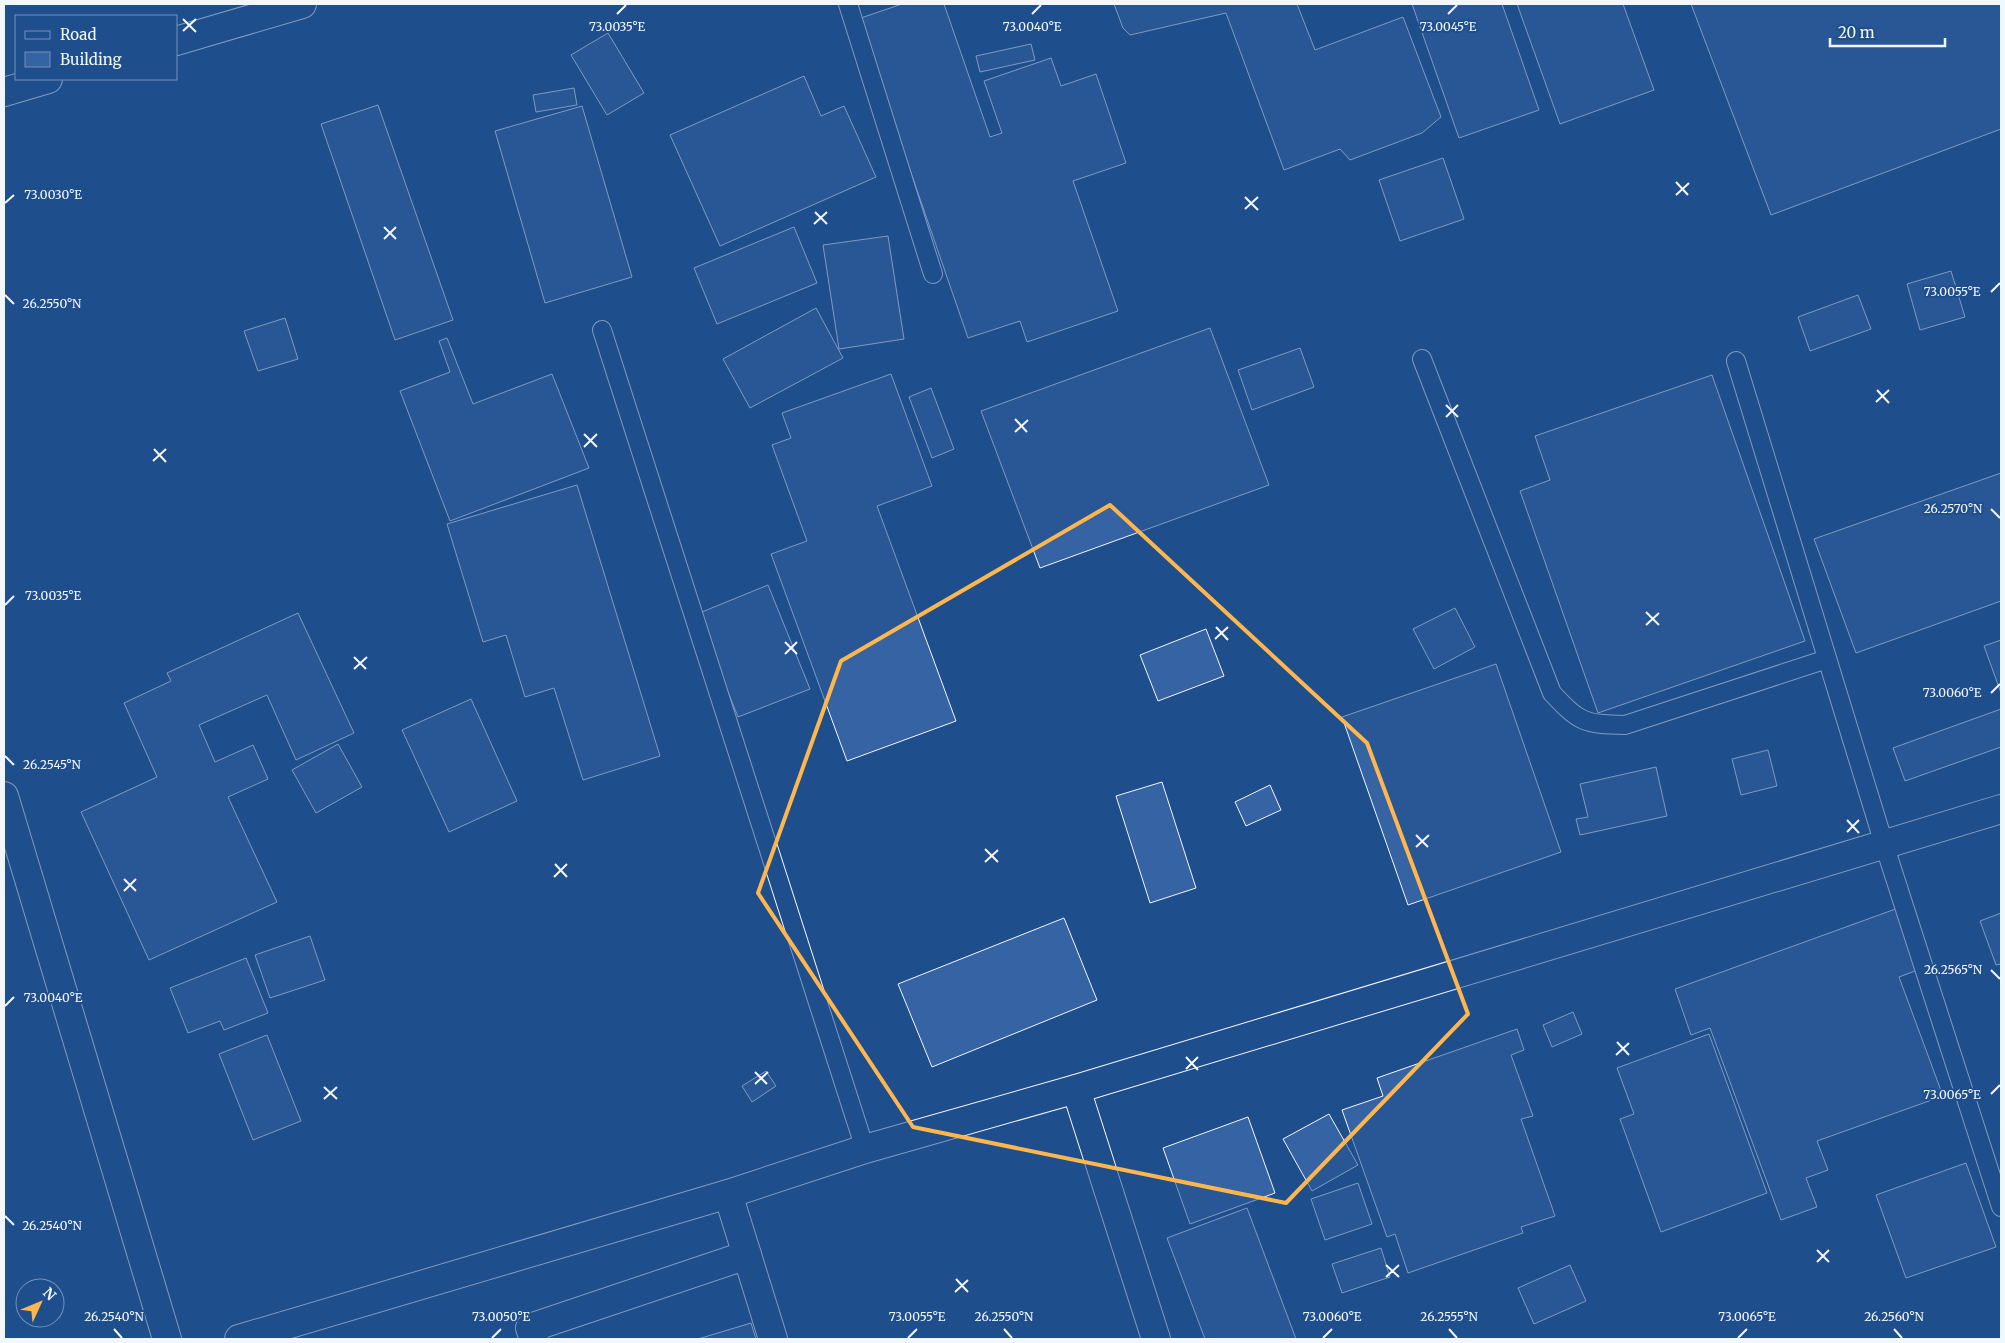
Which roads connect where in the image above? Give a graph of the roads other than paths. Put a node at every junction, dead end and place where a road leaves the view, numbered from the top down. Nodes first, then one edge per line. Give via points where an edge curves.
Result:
1 (302, 4) edge
2 (848, 4) edge
3 (178, 40) edge
4 (45, 80) edge
5 (4, 92) edge
6 (933, 274) dead end
7 (602, 330) dead end
8 (1422, 359) dead end
9 (1736, 361) dead end
10 (1827, 658) junction
11 (4, 796) edge
12 (2001, 809) edge
13 (1884, 844) junction
14 (1076, 1089) junction
15 (866, 1149) junction
16 (728, 1194) junction
17 (2001, 1206) edge
18 (747, 1255) junction
19 (167, 1339) edge
20 (239, 1339) edge
21 (534, 1339) edge
22 (773, 1339) edge
23 (1156, 1339) edge

1 - 3 street
2 - 6 lane
4 - 5 street
7 - 15 lane
8 - 10 lane via 1552,693 1573,715 1594,724 1625,725
9 - 10 lane
10 - 13 lane
11 - 19 street
12 - 13 street
13 - 14 street
13 - 17 lane
14 - 15 street
14 - 23 street
15 - 16 street
16 - 18 street
16 - 20 street
18 - 21 street via 530,1328
18 - 22 street

